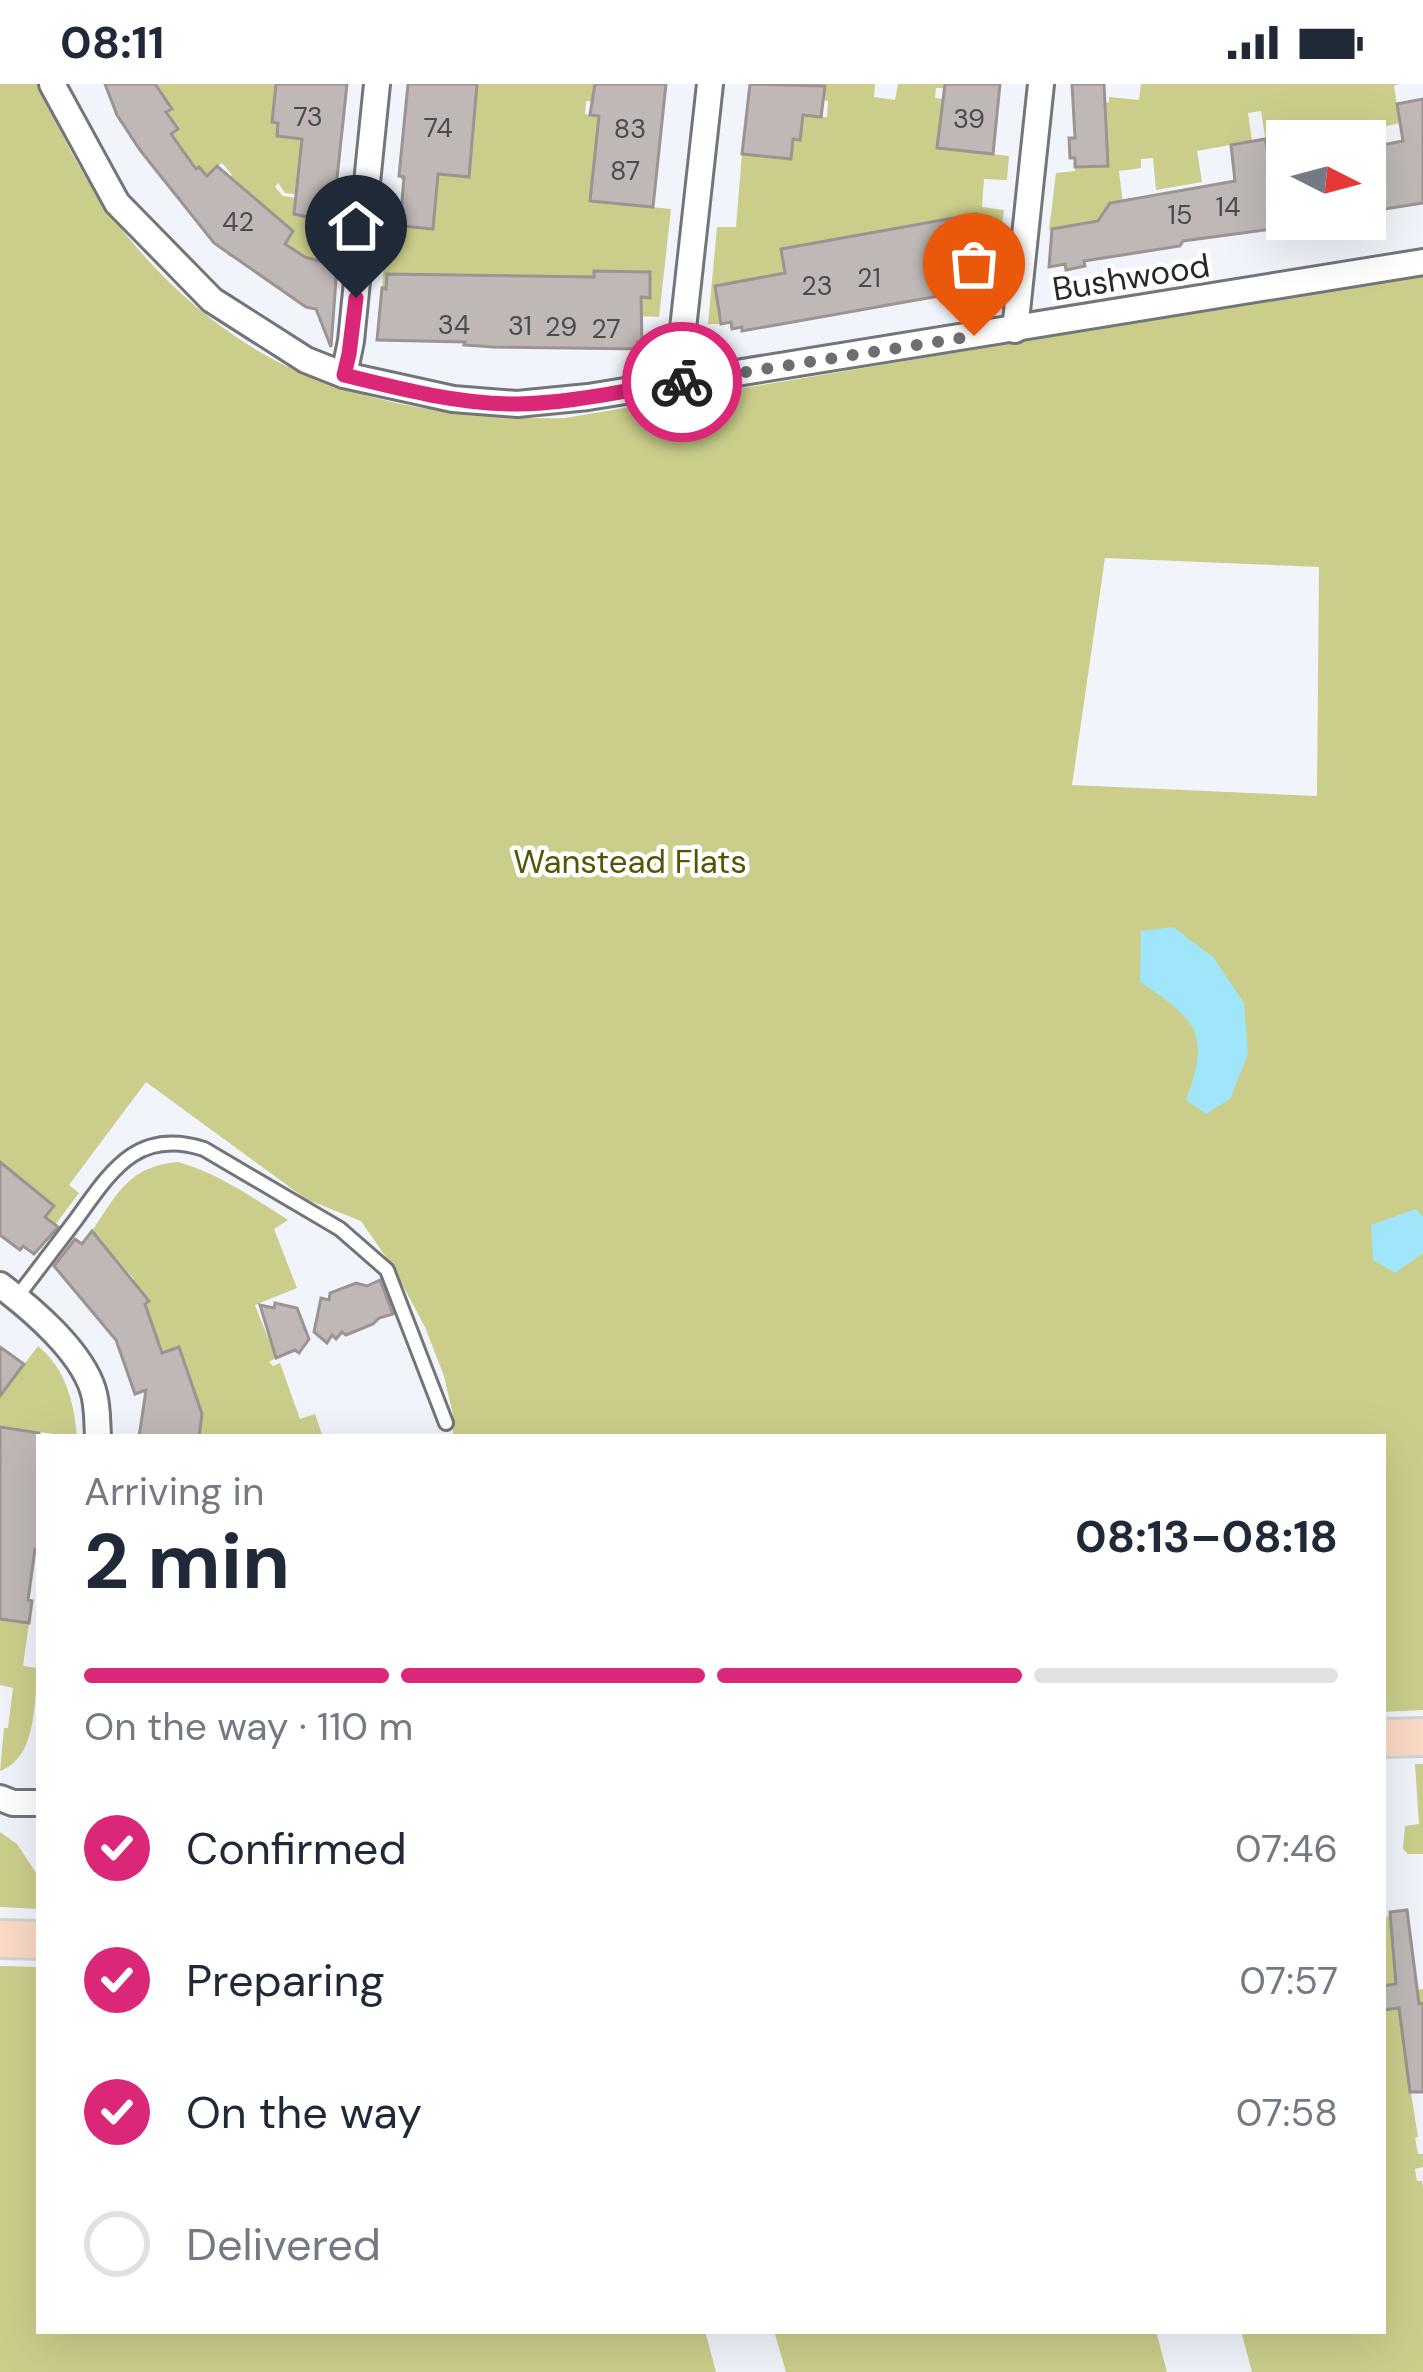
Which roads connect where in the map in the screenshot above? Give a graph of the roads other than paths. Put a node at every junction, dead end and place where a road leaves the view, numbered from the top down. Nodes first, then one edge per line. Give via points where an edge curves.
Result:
1 (52, 84) edge
2 (377, 84) edge
3 (710, 84) edge
4 (1041, 84) edge
5 (1423, 262) edge
6 (1015, 330) junction
7 (344, 375) junction
8 (677, 382) junction
9 (8, 1291) edge
10 (446, 1423) dead end
11 (98, 1434) edge
12 (1423, 1737) edge
13 (1386, 1738) edge
14 (0, 1798) edge
15 (36, 1802) edge
16 (0, 1939) edge
17 (36, 1940) edge

1 - 7 street, Bushwood via 117,203 212,300
2 - 7 street
3 - 8 street
4 - 6 street
5 - 6 street, Bushwood
6 - 8 street, Bushwood
7 - 8 street, Bushwood via 517,404
9 - 10 lane via 114,1167 163,1143 204,1149 340,1228 387,1270
9 - 11 street via 72,1352 93,1388
12 - 13 main road
14 - 15 street
16 - 17 main road

